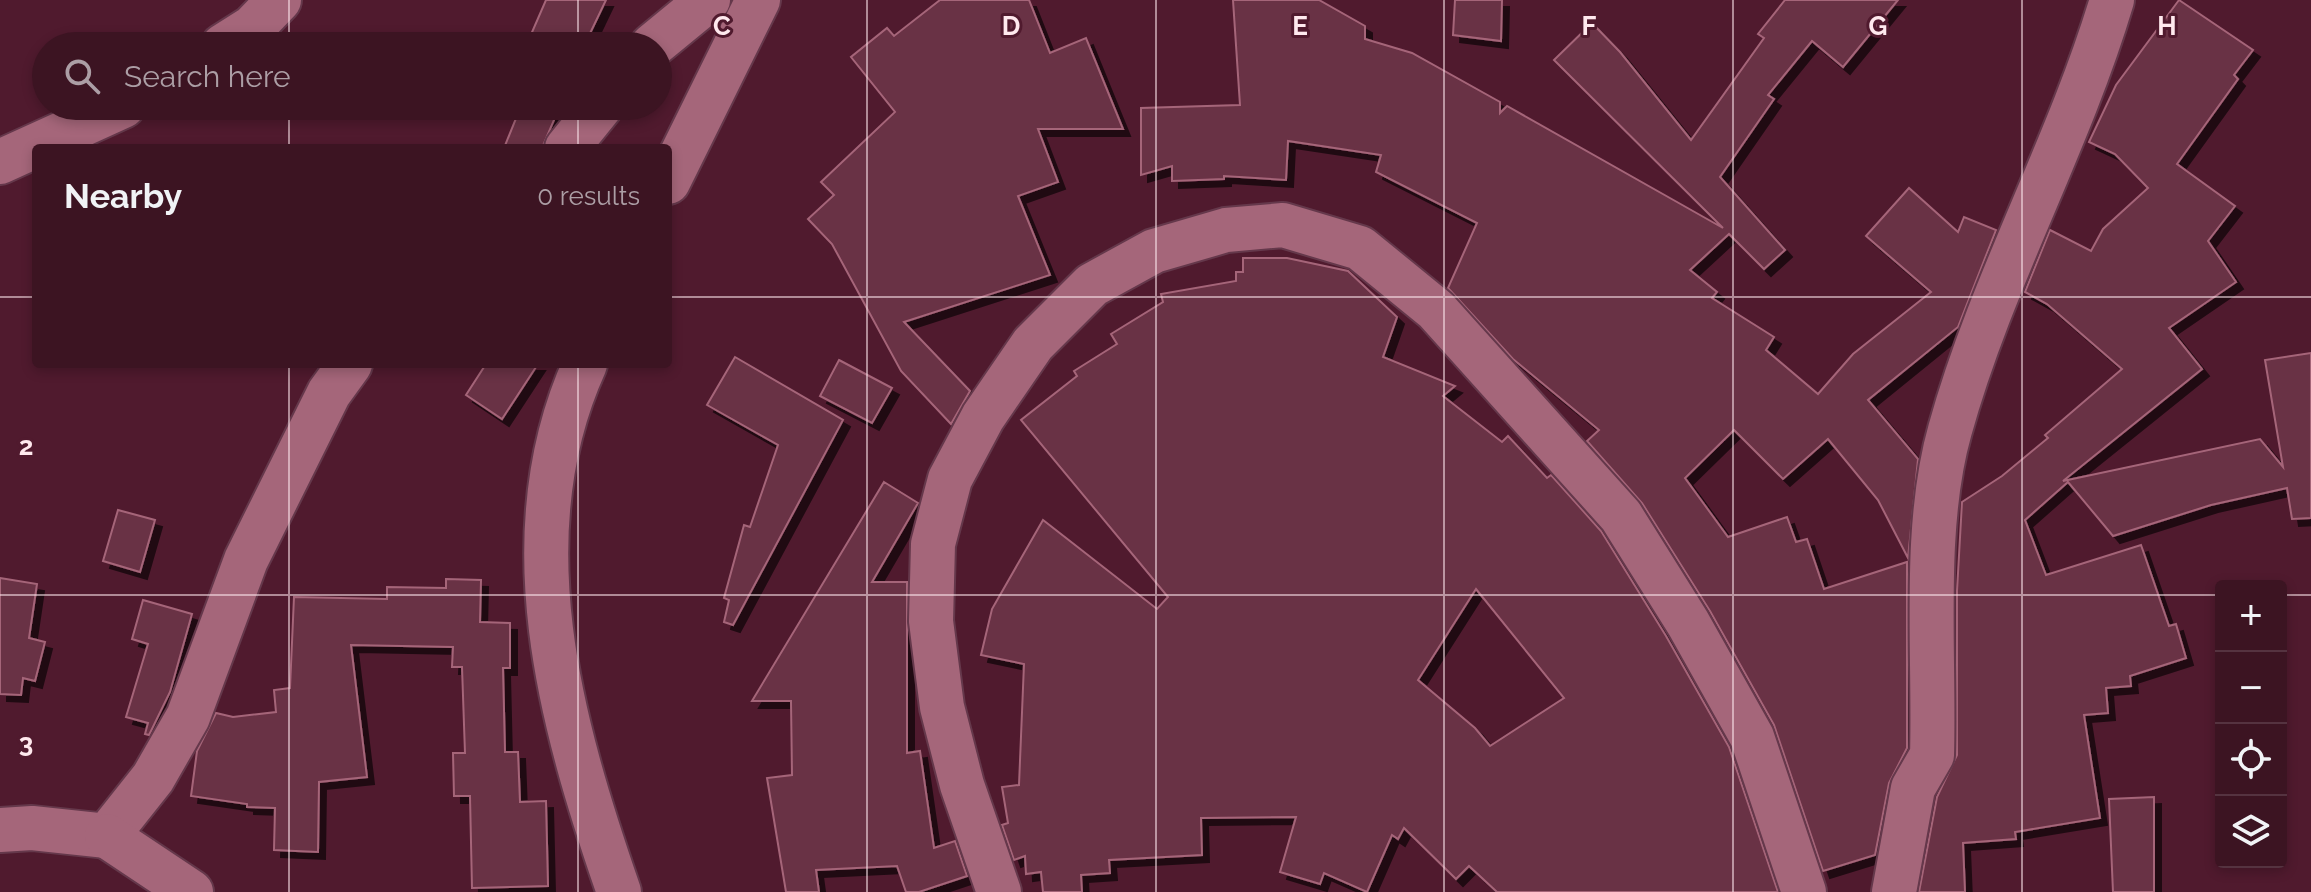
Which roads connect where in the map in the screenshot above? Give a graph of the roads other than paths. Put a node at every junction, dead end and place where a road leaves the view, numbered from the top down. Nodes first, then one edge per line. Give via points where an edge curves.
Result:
1 (279, 0) edge
2 (708, 0) edge
3 (758, 0) edge
4 (2112, 0) edge
5 (245, 32) edge
6 (669, 32) edge
7 (92, 120) edge
8 (590, 120) edge
9 (40, 144) edge
10 (570, 144) edge
11 (32, 147) edge
12 (0, 162) edge
13 (672, 174) edge
14 (347, 368) edge
15 (584, 368) edge
16 (0, 830) edge
17 (107, 836) junction
18 (191, 892) edge
19 (619, 892) edge
20 (999, 892) edge
21 (1804, 892) edge
22 (1894, 892) edge

1 - 5 street
2 - 6 street
3 - 13 street
4 - 22 street via 2090,73 1988,313 1949,431 1937,493 1932,755 1913,788
7 - 9 street
8 - 10 street
11 - 12 street
14 - 17 street via 329,393 246,560 188,717 153,778
15 - 19 street via 558,450 544,541 552,657 589,804
16 - 17 street
17 - 18 street
20 - 21 street via 942,707 931,621 933,544 950,479 983,417 1033,344 1092,285 1154,251 1226,230 1283,225 1360,248 1436,310 1621,516 1752,737

